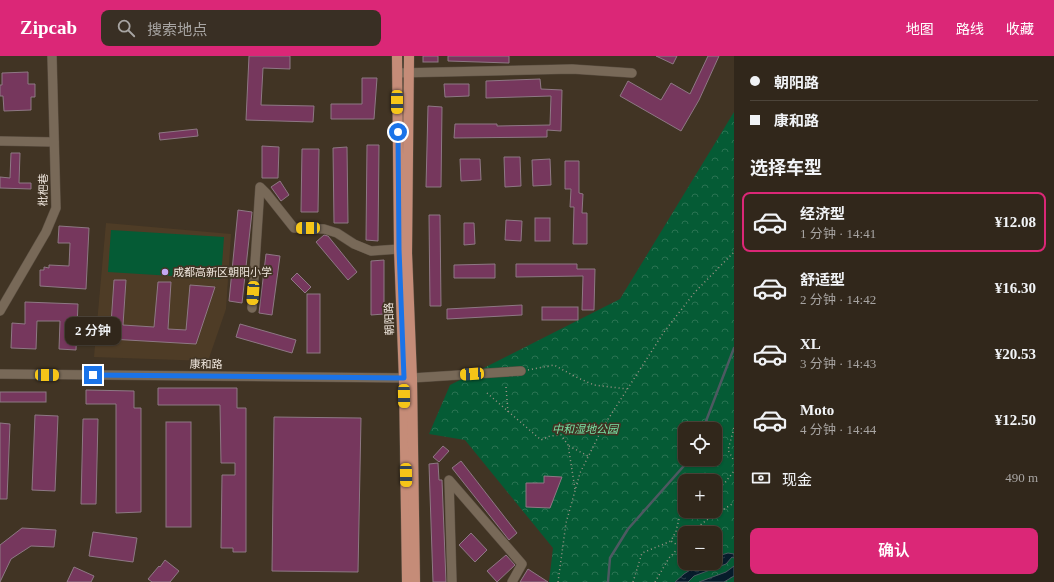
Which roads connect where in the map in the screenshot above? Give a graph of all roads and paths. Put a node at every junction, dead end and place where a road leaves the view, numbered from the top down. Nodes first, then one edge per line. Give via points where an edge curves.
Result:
1 (52, 56) edge
2 (397, 56) edge
3 (409, 56) edge
4 (409, 72) junction
5 (397, 73) junction
6 (632, 73) dead end
7 (0, 141) edge
8 (54, 142) junction
9 (399, 249) junction
10 (734, 252) edge
11 (252, 308) dead end
12 (0, 311) edge
13 (520, 371) joint
14 (0, 374) edge
15 (408, 378) junction
16 (506, 387) dead end
17 (627, 389) junction
18 (487, 393) dead end
19 (508, 412) junction
20 (734, 428) edge
21 (568, 446) junction
22 (588, 456) junction
23 (734, 461) edge
24 (734, 471) edge
25 (722, 485) edge
26 (575, 489) junction
27 (734, 503) edge
28 (679, 518) edge
29 (699, 526) edge
30 (671, 541) junction
31 (678, 545) edge
32 (678, 548) edge
33 (407, 582) edge
34 (416, 582) edge
35 (452, 582) edge
36 (512, 582) edge
37 (558, 582) edge
38 (633, 582) edge
39 (655, 582) edge

1 - 8 street, 枇杷巷
2 - 5 main road, 朝阳路
3 - 4 main road, 朝阳路
4 - 5 street
4 - 6 street via 572,69
4 - 15 main road, 朝阳路
5 - 9 main road, 朝阳路
7 - 8 street
8 - 12 street, 枇杷巷 via 56,208 46,232
9 - 11 street via 371,251 324,229 294,228 260,187
9 - 15 main road, 朝阳路
10 - 17 path via 695,292 664,332
13 - 15 street, 康和路
13 - 17 path via 554,365 594,385
14 - 15 street, 康和路
15 - 33 main road, 朝阳路
15 - 34 main road, 朝阳路
16 - 19 path
17 - 22 path
18 - 19 path
19 - 21 path via 541,440 561,435
20 - 23 path via 728,450
21 - 22 path
21 - 26 path
22 - 26 path
24 - 25 path
26 - 37 path via 566,523
27 - 29 path
28 - 30 path
30 - 31 path
30 - 38 path via 642,553
32 - 39 path
35 - 36 street via 449,480 522,564

